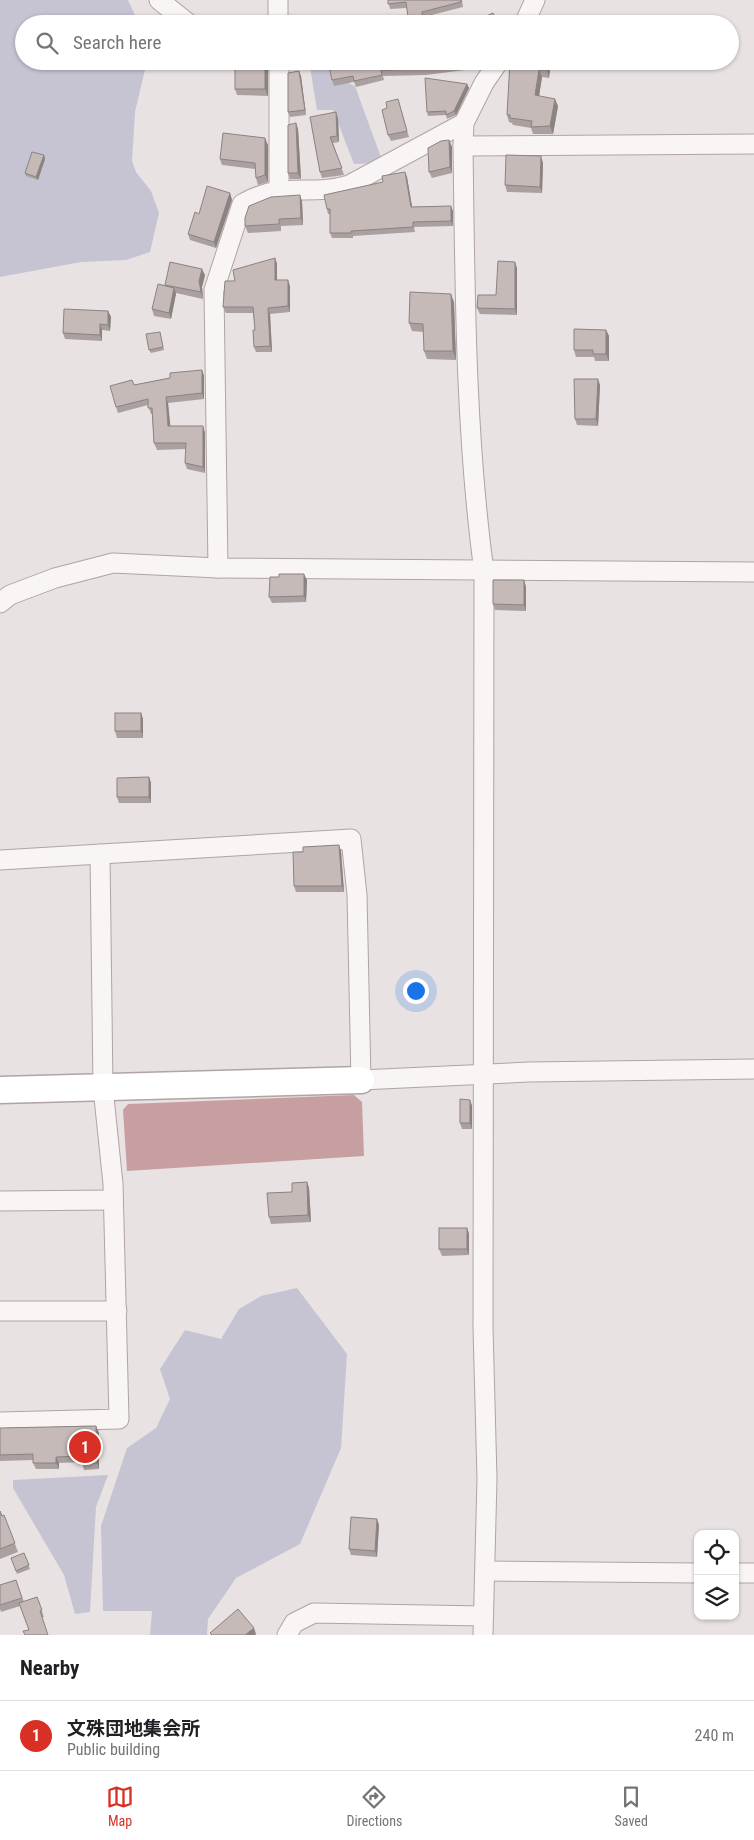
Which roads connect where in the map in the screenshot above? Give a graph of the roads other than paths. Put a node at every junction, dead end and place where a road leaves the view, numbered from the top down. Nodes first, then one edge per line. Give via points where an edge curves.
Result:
1 (159, 0) edge
2 (278, 0) edge
3 (535, 0) edge
4 (178, 15) edge
5 (278, 15) edge
6 (528, 15) edge
7 (279, 70) edge
8 (493, 70) edge
9 (464, 123) junction
10 (754, 144) edge
11 (462, 146) junction
12 (279, 190) junction
13 (218, 568) junction
14 (484, 572) junction
15 (754, 572) edge
16 (0, 603) edge
17 (100, 854) junction
18 (0, 860) edge
19 (754, 1069) edge
20 (484, 1074) junction
21 (361, 1080) junction
22 (103, 1088) junction
23 (0, 1090) edge
24 (113, 1200) junction
25 (0, 1201) edge
26 (0, 1311) edge
27 (117, 1311) junction
28 (0, 1422) edge
29 (486, 1571) junction
30 (694, 1573) edge
31 (739, 1573) edge
32 (754, 1573) edge
33 (483, 1616) junction
34 (287, 1635) edge
35 (483, 1635) edge

1 - 4 street
2 - 5 street
3 - 6 street
7 - 12 street
8 - 9 street
9 - 11 street
9 - 12 street via 349,185 336,189
10 - 11 street
11 - 14 street via 469,384 476,516
12 - 13 street via 257,195 242,204 214,290
13 - 14 street
13 - 16 street via 113,563 55,578 10,595
14 - 15 street
14 - 20 street
17 - 18 street
17 - 21 street via 351,839 357,895
17 - 22 street
19 - 20 street
20 - 21 street
20 - 29 street
21 - 22 street
22 - 23 street
22 - 24 street
24 - 25 street
24 - 27 street
26 - 27 street
27 - 28 street via 119,1419
29 - 30 street
29 - 33 street
31 - 32 street
33 - 34 street via 314,1613 294,1624
33 - 35 street

